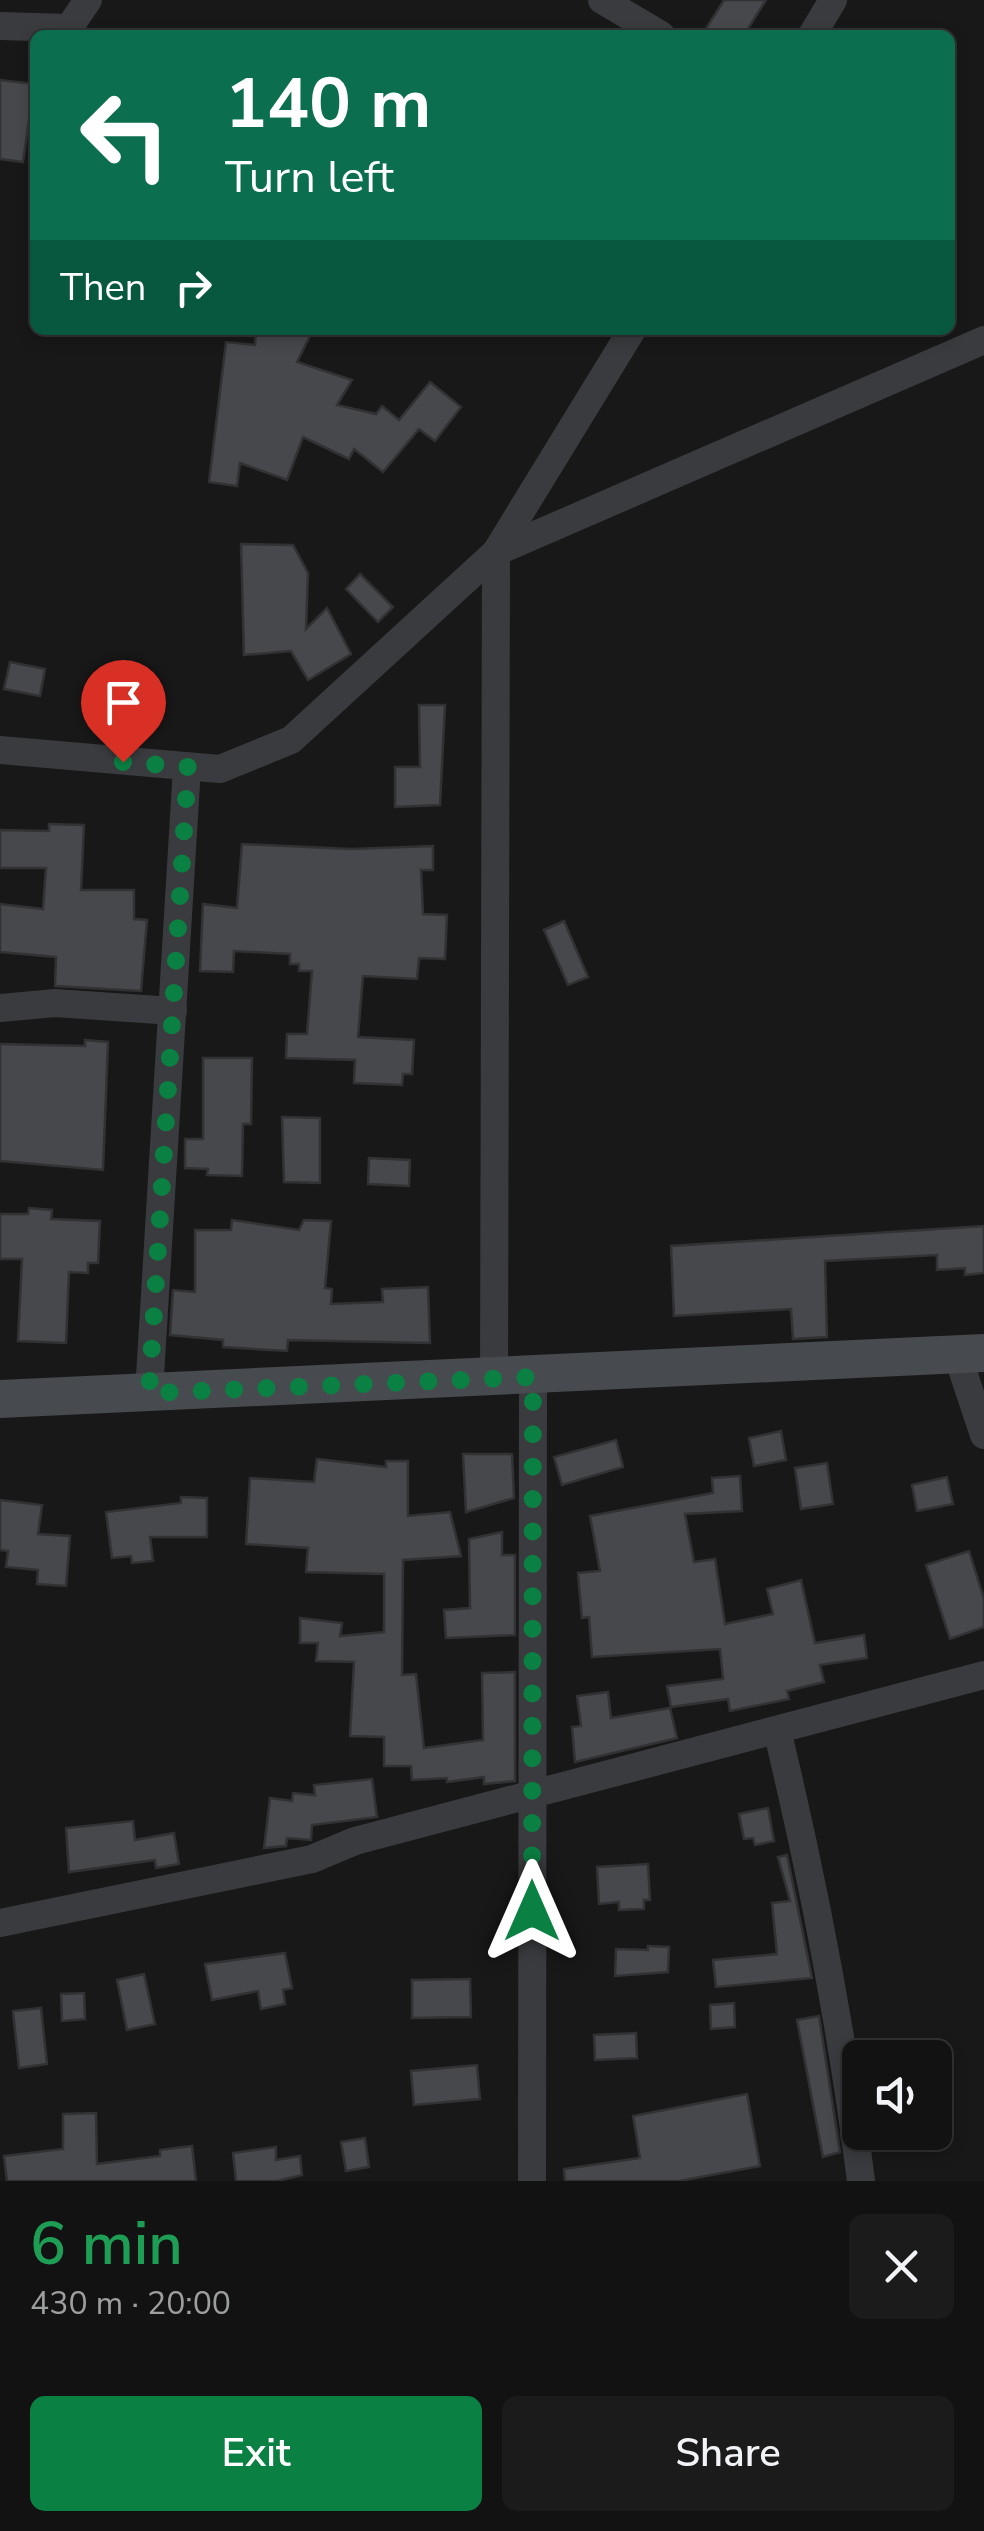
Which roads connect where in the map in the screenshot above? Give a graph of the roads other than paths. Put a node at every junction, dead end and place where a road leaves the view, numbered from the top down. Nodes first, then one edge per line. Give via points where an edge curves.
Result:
1 (88, 0) edge
2 (602, 0) edge
3 (834, 0) edge
4 (0, 26) edge
5 (48, 30) edge
6 (73, 30) edge
7 (653, 30) edge
8 (815, 30) edge
9 (629, 335) edge
10 (984, 340) edge
11 (496, 552) junction
12 (0, 750) edge
13 (188, 767) junction
14 (0, 1008) edge
15 (172, 1011) junction
16 (970, 1354) edge
17 (533, 1377) junction
18 (494, 1378) junction
19 (149, 1393) junction
20 (0, 1399) edge
21 (984, 1435) edge
22 (984, 1675) edge
23 (777, 1730) junction
24 (532, 1795) junction
25 (0, 1923) edge
26 (532, 2181) edge
27 (861, 2181) edge

1 - 6 street
2 - 7 street
3 - 8 street
4 - 5 street
9 - 11 street
10 - 11 street
11 - 13 street via 291,740 220,769
11 - 18 street
12 - 13 street
13 - 15 street
14 - 15 street
15 - 19 street
16 - 17 main road
16 - 21 street
17 - 18 main road
17 - 24 street
18 - 19 main road
19 - 20 main road
22 - 23 street
23 - 24 street
23 - 27 street via 842,2036
24 - 25 street via 355,1840 312,1860
24 - 26 street

